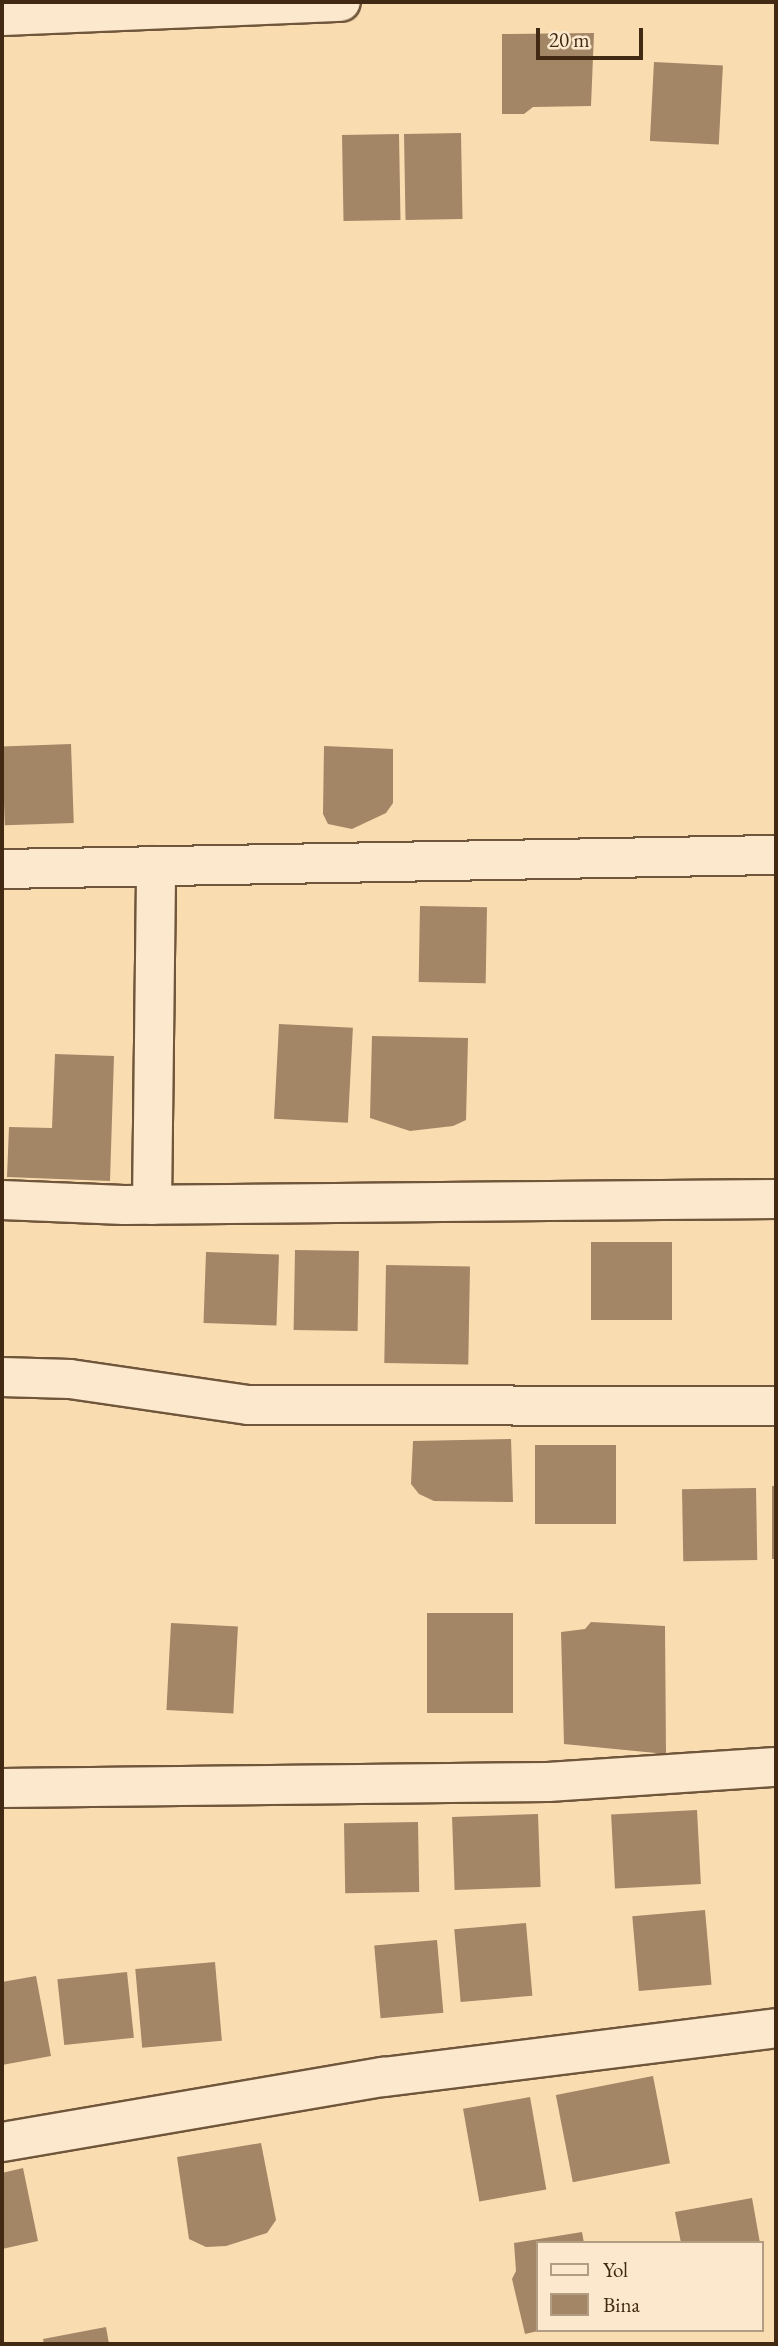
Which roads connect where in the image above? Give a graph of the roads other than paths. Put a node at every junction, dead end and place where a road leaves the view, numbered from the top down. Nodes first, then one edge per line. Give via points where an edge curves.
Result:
1 (341, 2) edge
2 (2, 16) edge
3 (776, 855) edge
4 (156, 866) junction
5 (2, 869) edge
6 (776, 1199) edge
7 (2, 1200) edge
8 (152, 1205) junction
9 (2, 1377) edge
10 (776, 1406) edge
11 (776, 1767) edge
12 (2, 1788) edge
13 (776, 2028) edge
14 (2, 2142) edge

1 - 2 street
3 - 4 street
4 - 5 street
4 - 8 street
6 - 8 street
7 - 8 street
9 - 10 street via 70,1380 248,1405
11 - 12 street via 548,1782
13 - 14 street via 384,2077

